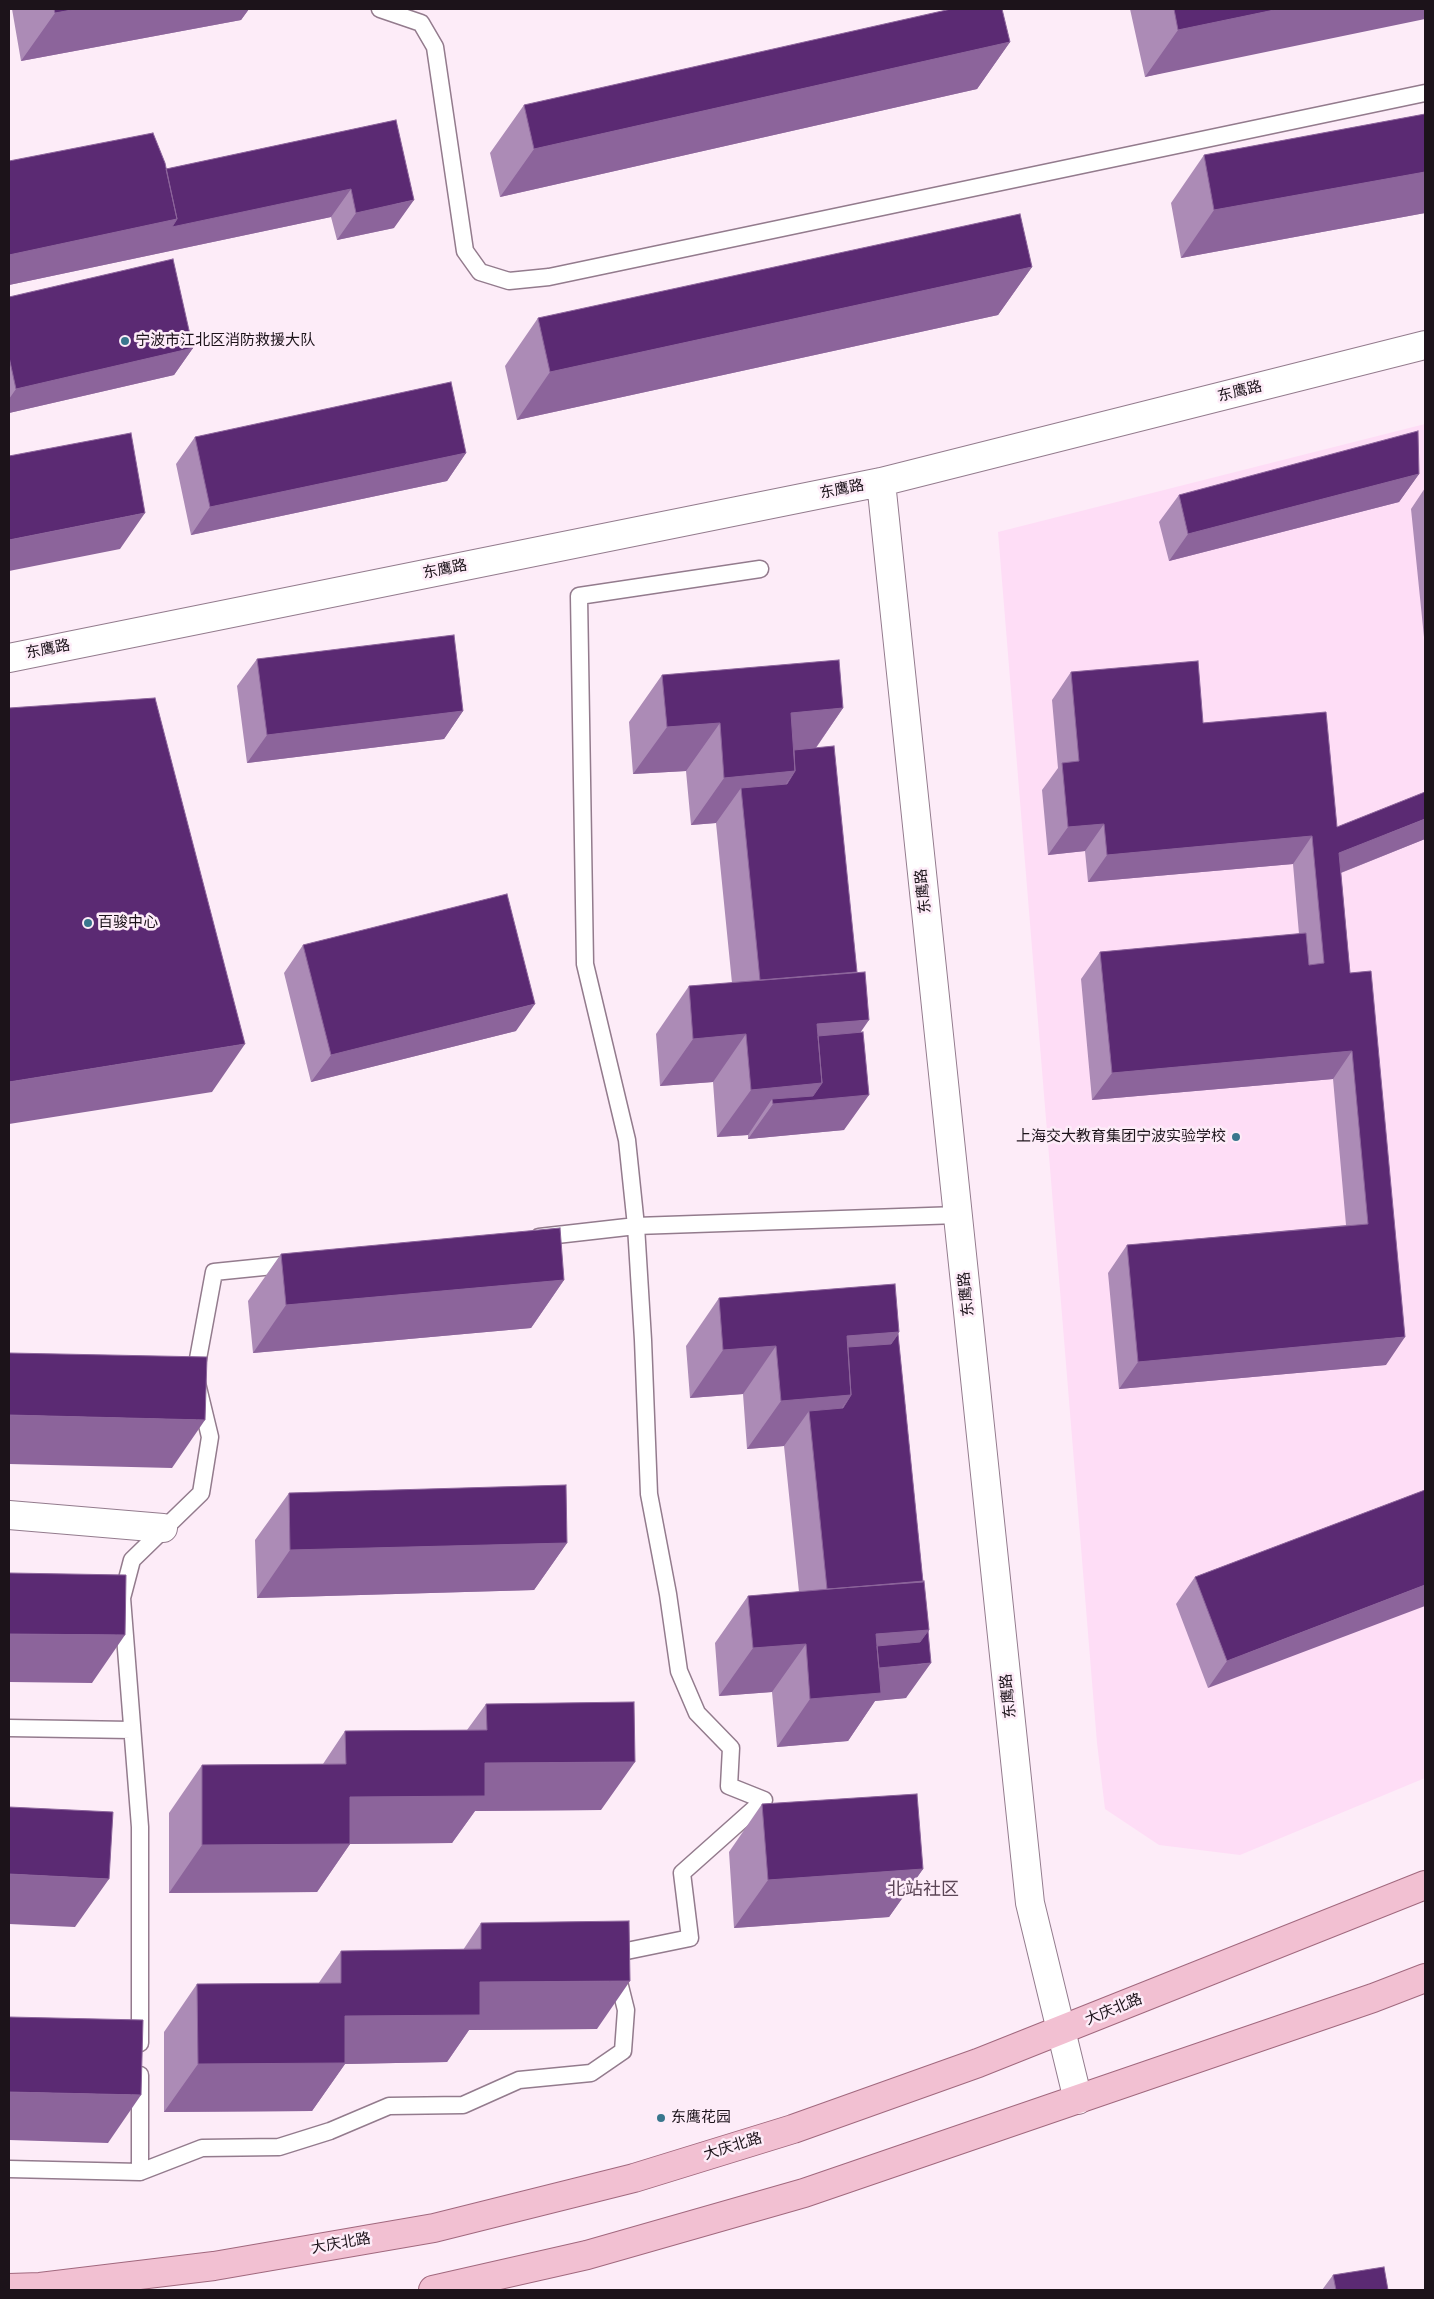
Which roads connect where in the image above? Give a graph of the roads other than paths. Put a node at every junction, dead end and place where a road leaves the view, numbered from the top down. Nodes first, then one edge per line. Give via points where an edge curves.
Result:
1 (380, 9) edge
2 (1425, 94) edge
3 (1425, 345) edge
4 (881, 482) junction
5 (760, 569) dead end
6 (9, 658) edge
7 (958, 1215) junction
8 (636, 1226) junction
9 (528, 1238) edge
10 (312, 1262) edge
11 (175, 1374) edge
12 (195, 1375) junction
13 (9, 1515) edge
14 (163, 1528) junction
15 (9, 1728) edge
16 (131, 1730) junction
17 (1425, 1885) edge
18 (1425, 1978) edge
19 (121, 2028) edge
20 (140, 2028) junction
21 (1060, 2031) junction
22 (1078, 2100) junction
23 (9, 2169) edge
24 (140, 2172) junction
25 (9, 2288) edge
26 (433, 2290) edge

1 - 2 lane via 422,23 435,47 465,252 480,272 508,281 549,277
3 - 4 street, 东鹰路
4 - 6 street, 东鹰路
4 - 7 street, 东鹰路
5 - 8 lane via 580,596 585,964 627,1140
7 - 8 lane
7 - 21 street, 东鹰路 via 1030,1903
8 - 9 lane
8 - 24 lane via 649,1494 679,1671 697,1712 731,1748 729,1786 764,1800 682,1873 690,1938 612,1954 626,2010 623,2052 590,2073 519,2080 463,2105 389,2106 330,2131 279,2147 202,2148
10 - 12 lane via 214,1272
11 - 12 lane
12 - 14 lane via 210,1437 201,1493
13 - 14 street
14 - 16 lane via 132,1560 122,1598
15 - 16 lane
16 - 20 lane via 140,1827
17 - 21 main road, 大庆北路
18 - 22 main road
19 - 20 lane
20 - 24 lane
21 - 22 street, 东鹰路
21 - 25 main road, 大庆北路 via 793,2128 634,2178 520,2207 434,2228 214,2266
22 - 26 main road via 804,2193 587,2255
23 - 24 lane

